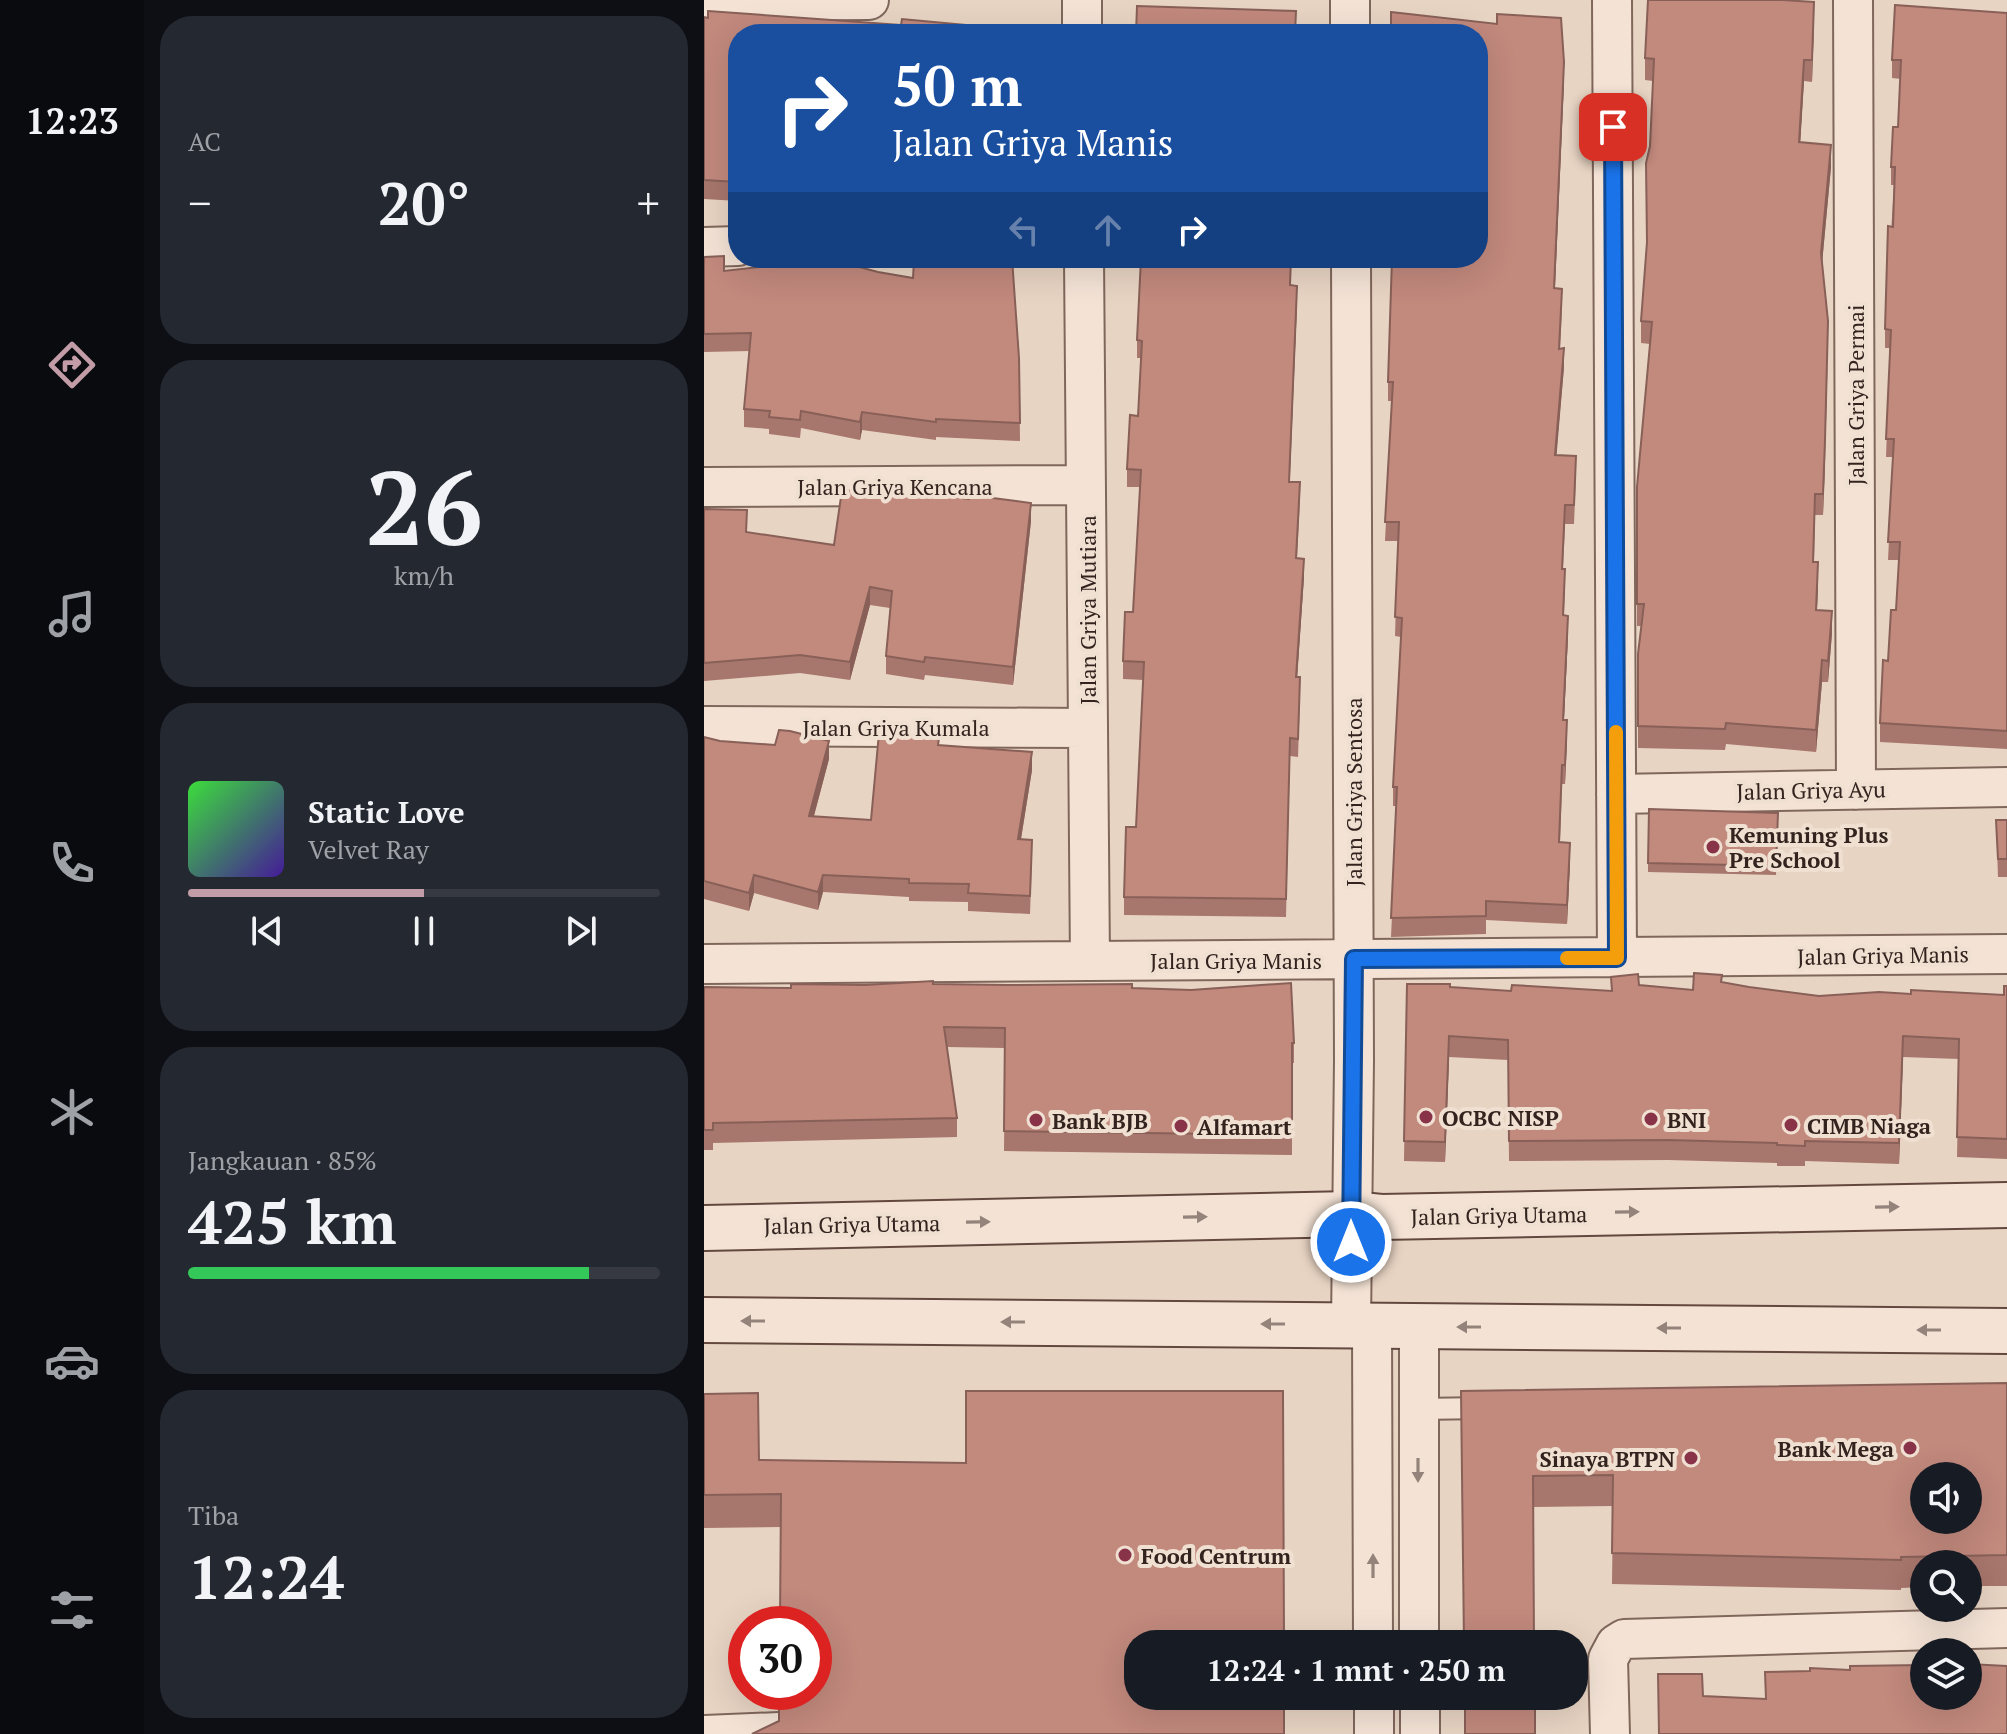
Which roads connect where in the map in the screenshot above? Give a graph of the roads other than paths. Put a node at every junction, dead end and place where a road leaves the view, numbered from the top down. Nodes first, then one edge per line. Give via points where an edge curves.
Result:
1 (869, 0) edge
2 (1082, 0) edge
3 (1350, 0) edge
4 (1612, 0) edge
5 (1853, 0) edge
6 (704, 1) edge
7 (1082, 24) edge
8 (1350, 24) edge
9 (728, 246) edge
10 (704, 247) edge
11 (1084, 268) edge
12 (1351, 268) edge
13 (1086, 485) junction
14 (704, 487) edge
15 (704, 726) edge
16 (1088, 728) junction
17 (2007, 787) edge
18 (1856, 790) junction
19 (1616, 794) junction
20 (2007, 954) edge
21 (1617, 958) junction
22 (1354, 959) junction
23 (1090, 961) junction
24 (704, 964) edge
25 (2007, 1205) edge
26 (1351, 1214) junction
27 (704, 1228) edge
28 (704, 1320) edge
29 (1362, 1325) junction
30 (1419, 1327) junction
31 (2007, 1331) edge
32 (1513, 1408) edge
33 (1418, 1409) junction
34 (2007, 1628) edge
35 (1373, 1630) edge
36 (1419, 1630) edge
37 (1374, 1710) edge
38 (1420, 1710) edge
39 (779, 1723) edge
40 (704, 1726) edge
41 (1374, 1734) edge
42 (1420, 1734) edge
43 (1610, 1734) edge

1 - 6 street
2 - 7 street
3 - 8 street
4 - 19 street
5 - 18 street, Jalan Griya Permai
9 - 10 street
11 - 13 street, Jalan Griya Mutiara
12 - 22 street, Jalan Griya Sentosa
13 - 14 street, Jalan Griya Kencana
13 - 16 street, Jalan Griya Mutiara
15 - 16 street, Jalan Griya Kumala
16 - 23 street, Jalan Griya Mutiara
17 - 18 street, Jalan Griya Ayu
18 - 19 street, Jalan Griya Ayu
19 - 21 street
20 - 21 street, Jalan Griya Manis
21 - 22 street, Jalan Griya Manis
22 - 23 street, Jalan Griya Manis
22 - 26 street, Jalan Griya Sentosa
23 - 24 street, Jalan Griya Manis
26 -> 25 main road, Jalan Griya Utama
27 -> 26 main road, Jalan Griya Utama
26 - 29 street, Jalan Griya Sentosa
29 -> 28 main road
29 - 30 main road
35 -> 29 street
31 -> 30 main road
30 - 33 street
32 - 33 lane
33 -> 36 street
34 - 43 street via 1624,1639 1608,1659
37 - 41 street
38 - 42 street
39 - 40 lane

